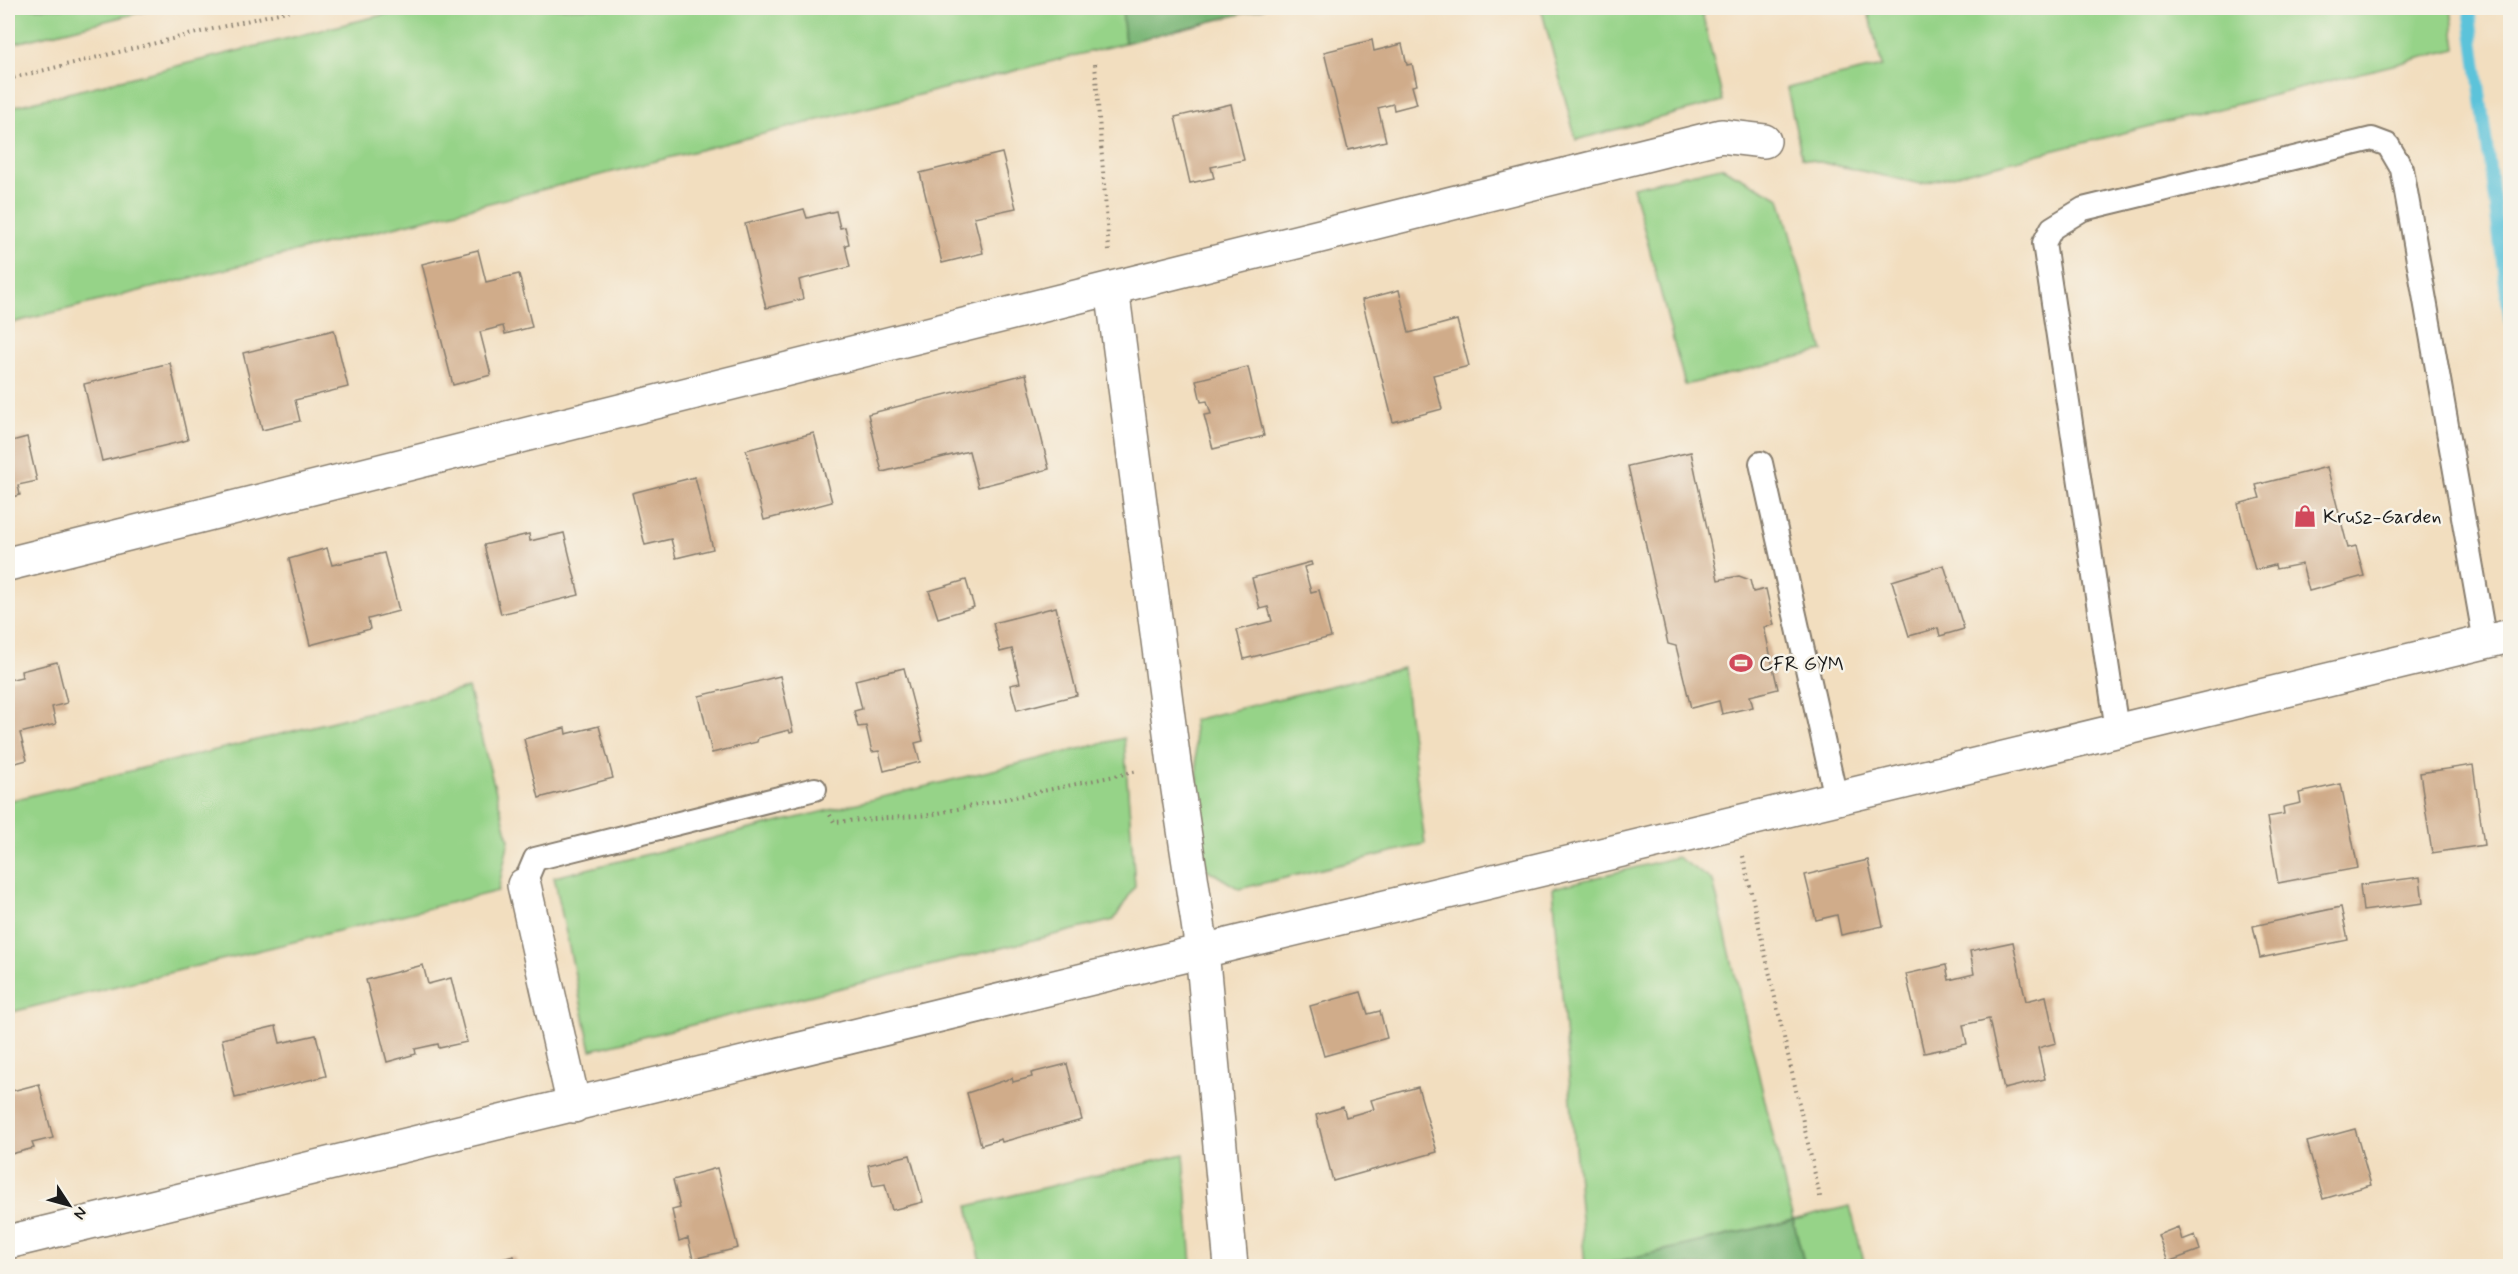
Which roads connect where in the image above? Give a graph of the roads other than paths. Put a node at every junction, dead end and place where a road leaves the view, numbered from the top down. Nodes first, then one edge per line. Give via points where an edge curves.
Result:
1 (1764, 141) dead end
2 (1112, 288) junction
3 (1761, 463) dead end
4 (8, 564) edge
5 (2498, 639) edge
6 (2117, 730) junction
7 (815, 789) road end
8 (1836, 798) junction
9 (524, 885) joint
10 (1202, 950) junction
11 (574, 1106) junction
12 (12, 1250) edge
13 (1231, 1266) edge

1 - 2 street via 1721,136
2 - 4 street
2 - 10 street
3 - 8 lane
5 - 6 street
5 - 6 lane via 2402,169 2388,145 2372,139 2083,209 2052,228 2044,243
6 - 8 street
7 - 9 lane via 535,859
8 - 10 street
9 - 11 street
10 - 11 street
10 - 13 street
11 - 12 street

